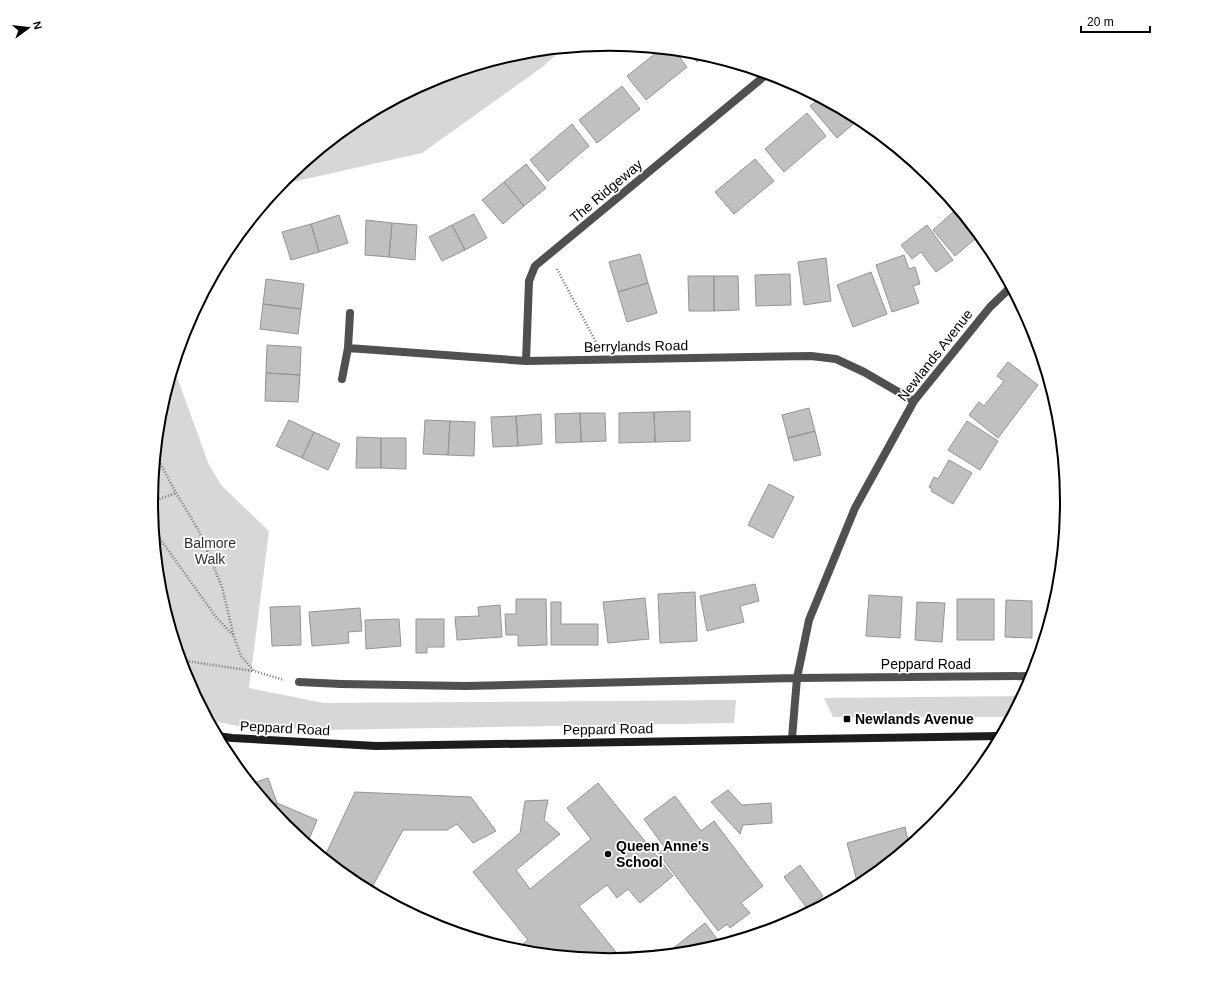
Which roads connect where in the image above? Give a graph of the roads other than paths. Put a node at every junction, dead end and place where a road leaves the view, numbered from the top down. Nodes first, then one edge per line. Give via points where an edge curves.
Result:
1 (762, 78) edge
2 (1007, 291) edge
3 (350, 313) dead end
4 (348, 348) junction
5 (526, 361) junction
6 (342, 379) dead end
7 (914, 401) junction
8 (1025, 676) edge
9 (797, 678) junction
10 (299, 682) road end
11 (994, 736) edge
12 (224, 737) edge
13 (792, 738) junction

1 - 5 street, The Ridgeway via 535,266 529,281
2 - 7 street, Newlands Avenue via 990,307
3 - 4 street
4 - 5 street, Berrylands Road
4 - 6 street
5 - 7 street, Berrylands Road via 811,356 836,359
7 - 9 street, Newlands Avenue via 855,508 809,620
8 - 9 street, Peppard Road
9 - 10 street, Peppard Road via 466,686
9 - 13 street, Newlands Avenue
11 - 13 main road, Peppard Road
12 - 13 main road, Peppard Road via 376,746

